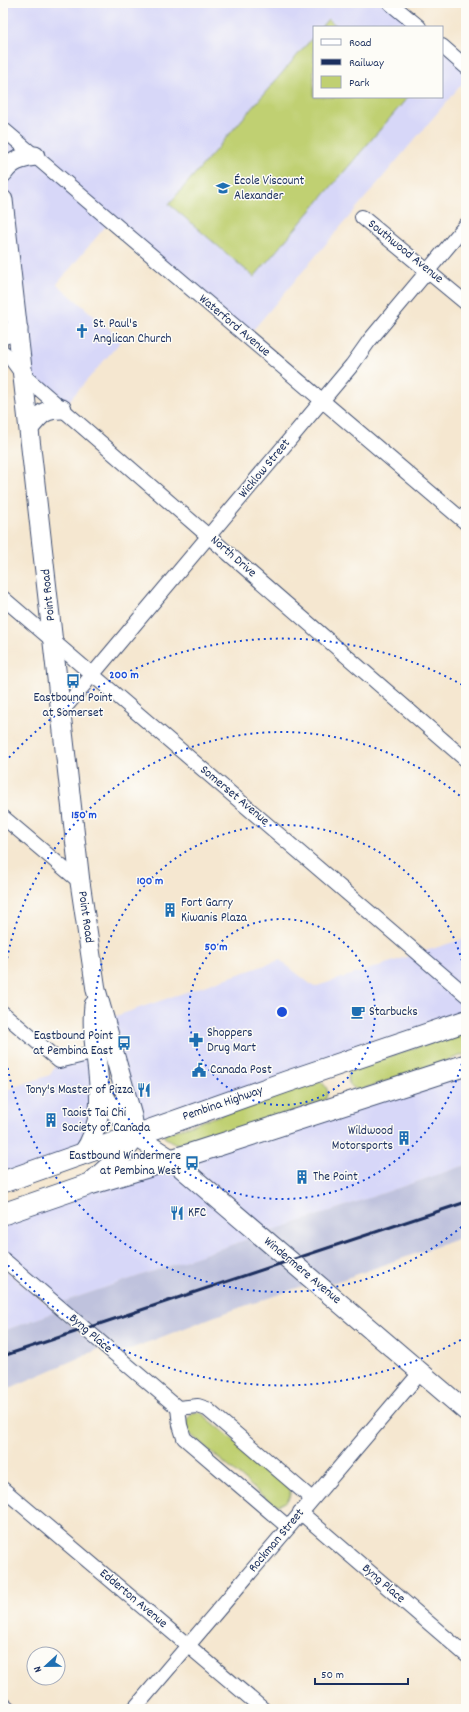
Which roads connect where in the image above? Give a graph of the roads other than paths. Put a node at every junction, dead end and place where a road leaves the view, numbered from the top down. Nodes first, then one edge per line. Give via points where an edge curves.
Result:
1 (390, 3) edge
2 (418, 26) edge
3 (443, 47) edge
4 (466, 67) edge
5 (3, 129) edge
6 (35, 156) junction
7 (3, 173) edge
8 (3, 200) edge
9 (362, 217) dead end
10 (466, 225) edge
11 (428, 270) junction
12 (466, 303) edge
13 (11, 332) edge
14 (3, 352) edge
15 (23, 375) junction
16 (322, 401) junction
17 (62, 409) junction
18 (30, 427) junction
19 (466, 523) edge
20 (209, 536) junction
21 (3, 598) edge
22 (54, 640) junction
23 (93, 675) junction
24 (62, 711) junction
25 (466, 760) edge
26 (3, 817) edge
27 (80, 882) junction
28 (96, 990) junction
29 (466, 994) edge
30 (3, 1013) edge
31 (466, 1021) edge
32 (96, 1052) junction
33 (466, 1064) edge
34 (117, 1065) junction
35 (99, 1087) junction
36 (135, 1136) junction
37 (82, 1155) junction
38 (171, 1159) junction
39 (3, 1182) edge
40 (90, 1184) junction
41 (3, 1214) edge
42 (3, 1259) edge
43 (420, 1373) junction
44 (178, 1408) junction
45 (466, 1411) edge
46 (3, 1489) edge
47 (312, 1499) junction
48 (300, 1512) junction
49 (288, 1527) junction
50 (188, 1646) junction
51 (466, 1655) edge
52 (3, 1704) edge
53 (9, 1709) edge
54 (134, 1709) edge
55 (263, 1709) edge

1 - 2 street
3 - 4 street
5 - 6 street, Waterford Avenue
6 - 7 street via 20,158 8,165
6 - 16 street, Waterford Avenue
8 - 13 street, Point Road
9 - 11 street, Southwood Avenue
10 - 11 street, Wicklow Street
11 - 12 street, Southwood Avenue
11 - 16 street, Wicklow Street
13 - 15 street, Point Road
14 - 15 street, North Drive
15 - 17 street, North Drive
15 - 18 street, Point Road
16 - 19 street, Waterford Avenue
16 - 20 street, Wicklow Street
17 - 18 street via 51,409 42,413
17 - 20 street, North Drive
18 - 22 street, Point Road
20 - 23 street, Wicklow Street
20 - 25 street, North Drive
21 - 22 street, Somerset Avenue
22 - 23 street, Somerset Avenue
22 - 24 street, Point Road
23 - 24 street, Wicklow Street
23 - 29 street, Somerset Avenue
24 - 27 street, Point Road
26 - 27 street
27 - 28 street, Point Road
28 - 32 street, Point Road via 93,1017
28 - 34 street, Point Road
30 - 32 street via 59,1061
31 - 36 main road, Pembina Highway
32 - 34 street via 108,1055
32 - 35 street, Point Road
33 - 38 main road
34 - 36 street, Point Road via 132,1116
35 - 36 street, Point Road via 109,1104
35 - 37 street via 100,1112 91,1141
36 - 37 main road, Pembina Highway
36 - 38 street, Windermere Avenue
36 - 40 main road via 119,1158
37 - 39 main road, Pembina Highway
38 - 40 main road
38 - 43 street, Windermere Avenue
40 - 41 main road
42 - 44 street, Byng Place
43 - 45 street, Windermere Avenue
43 - 47 street, Rockman Street
44 - 47 street via 198,1406 207,1409
44 - 49 street via 184,1438
46 - 50 street, Edderton Avenue
47 - 48 street, Rockman Street
48 - 49 street, Rockman Street
48 - 51 street, Byng Place
49 - 50 street, Rockman Street
50 - 54 street, Rockman Street
50 - 55 street, Edderton Avenue
52 - 53 street

